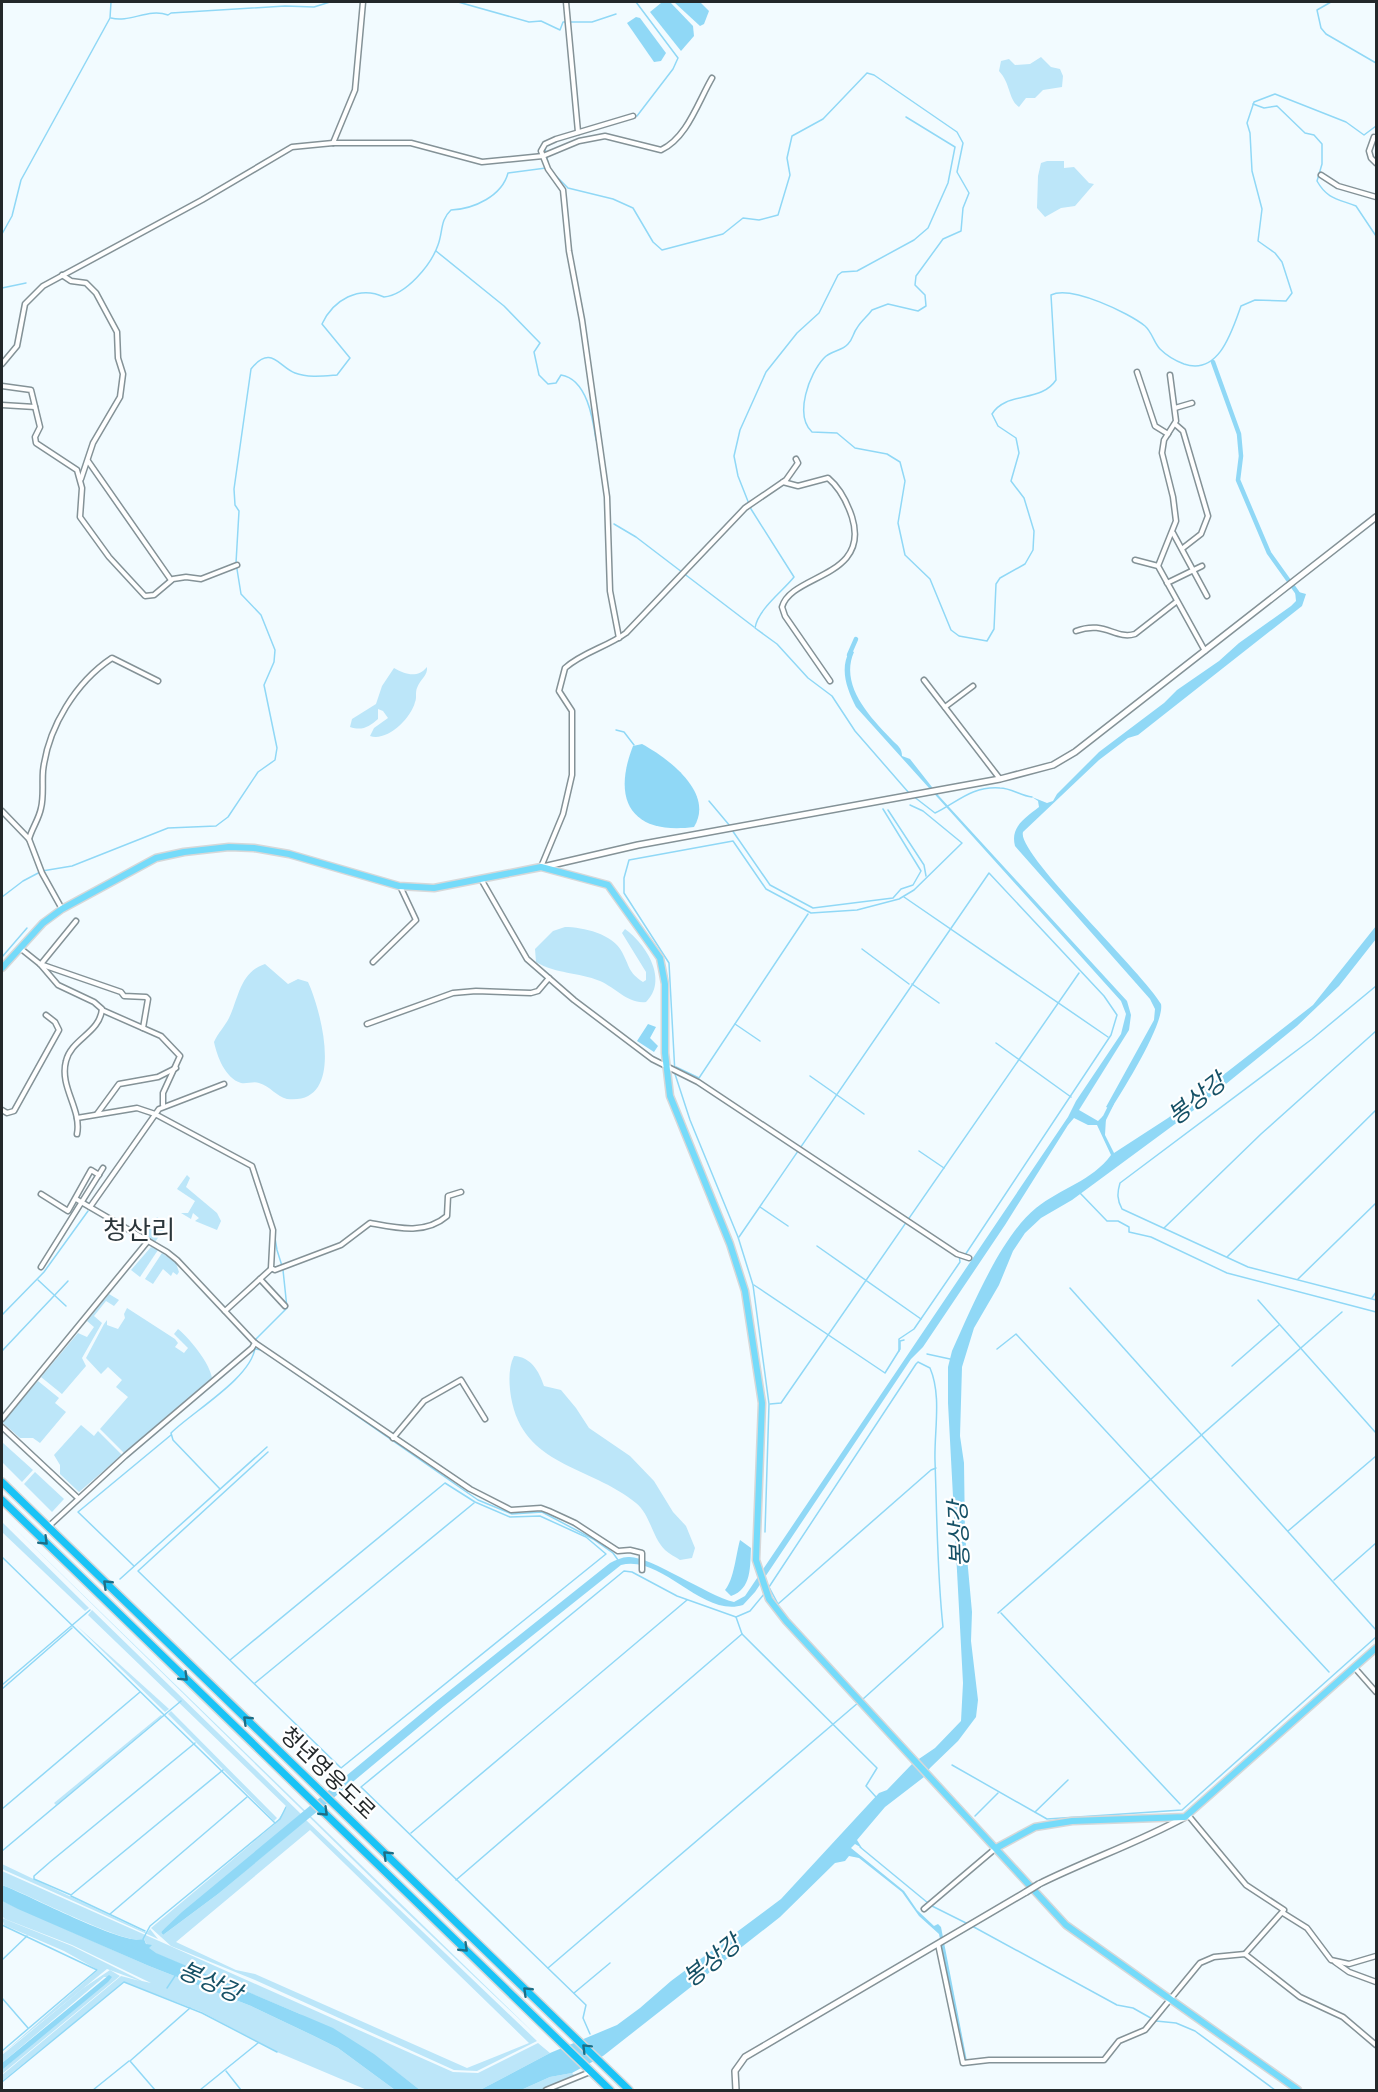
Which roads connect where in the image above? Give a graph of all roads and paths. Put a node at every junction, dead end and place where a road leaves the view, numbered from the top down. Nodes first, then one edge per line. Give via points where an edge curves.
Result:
1 (363, 2) edge
2 (566, 2) edge
3 (712, 78) dead end
4 (633, 116) dead end
5 (578, 132) junction
6 (1374, 137) dead end
7 (333, 143) junction
8 (543, 156) junction
9 (1377, 163) edge
10 (1321, 175) dead end
11 (1377, 197) edge
12 (62, 275) junction
13 (2, 364) edge
14 (1137, 372) dead end
15 (1170, 375) dead end
16 (2, 386) edge
17 (1192, 403) dead end
18 (2, 405) edge
19 (35, 407) junction
20 (1175, 408) junction
21 (1175, 424) junction
22 (1168, 434) junction
23 (796, 459) dead end
24 (88, 461) junction
25 (81, 479) junction
26 (782, 481) junction
27 (1377, 517) edge
28 (1173, 532) junction
29 (1183, 548) junction
30 (1134, 560) dead end
31 (237, 564) dead end
32 (1158, 566) junction
33 (1202, 566) dead end
34 (1194, 570) junction
35 (171, 580) junction
36 (1167, 583) junction
37 (1207, 596) dead end
38 (1176, 602) junction
39 (1076, 631) dead end
40 (619, 638) junction
41 (1205, 651) junction
42 (924, 680) dead end
43 (158, 681) dead end
44 (830, 681) dead end
45 (973, 686) dead end
46 (945, 706) junction
47 (1000, 778) junction
48 (2, 811) edge
49 (29, 838) junction
50 (541, 867) junction
51 (482, 879) junction
52 (399, 886) junction
53 (62, 909) junction
54 (76, 921) dead end
55 (20, 947) junction
56 (373, 962) dead end
57 (40, 964) junction
58 (2, 968) edge
59 (549, 978) junction
60 (102, 1010) junction
61 (46, 1015) dead end
62 (368, 1024) dead end
63 (143, 1028) junction
64 (665, 1066) junction
65 (176, 1067) junction
66 (224, 1084) dead end
67 (163, 1105) junction
68 (2, 1110) edge
69 (97, 1114) junction
70 (155, 1114) junction
71 (77, 1118) junction
72 (77, 1134) dead end
73 (103, 1168) dead end
74 (99, 1175) junction
75 (462, 1192) dead end
76 (40, 1194) dead end
77 (76, 1199) junction
78 (82, 1203) junction
79 (90, 1207) junction
80 (148, 1241) junction
81 (969, 1258) dead end
82 (41, 1267) dead end
83 (271, 1268) junction
84 (260, 1279) junction
85 (285, 1306) dead end
86 (225, 1311) junction
87 (255, 1343) junction
88 (2, 1419) edge
89 (485, 1419) dead end
90 (2, 1427) edge
91 (393, 1438) junction
92 (2, 1482) edge
93 (78, 1498) junction
94 (2, 1500) edge
95 (48, 1527) junction
96 (640, 1568) dead end
97 (1377, 1648) edge
98 (1354, 1667) junction
99 (1377, 1692) edge
100 (1187, 1816) junction
101 (999, 1851) junction
102 (924, 1909) dead end
103 (1283, 1913) junction
104 (939, 1943) junction
105 (1245, 1954) junction
106 (1377, 1956) edge
107 (1334, 1961) junction
108 (1377, 1982) edge
109 (1171, 1999) junction
110 (1377, 2045) edge
111 (590, 2071) junction
112 (546, 2091) edge
113 (610, 2091) edge
114 (629, 2091) edge
115 (736, 2091) edge
116 (1298, 2091) edge

1 - 7 street via 355,90
2 - 5 street
3 - 8 street via 686,126 661,150 605,136 579,141
4 - 5 street
5 - 8 street via 545,144
6 - 9 street via 1369,151
7 - 8 street via 411,143 482,162
7 - 12 street via 305,144 280,152 202,200
8 - 40 street via 563,190 568,251 582,320 607,497 610,591
10 - 11 street via 1338,186
12 - 13 street via 43,286 25,304 17,346
12 - 24 street via 90,286 119,338 118,358 124,382
14 - 22 street via 1155,426
15 - 20 street
16 - 19 street via 28,388
17 - 20 street
18 - 19 street
19 - 25 street via 40,427 36,443 72,465
20 - 21 street
21 - 22 street
21 - 29 street via 1183,431 1208,516 1201,534
22 - 28 street via 1162,453 1176,512
23 - 26 street via 795,468
24 - 25 street
24 - 35 street
25 - 35 street via 80,517 133,585 150,597
26 - 40 street via 745,508
26 - 44 street via 798,486 828,478 848,504 854,522 855,540 844,561 791,595 782,607
27 - 41 main road
28 - 29 street
28 - 32 street
29 - 34 street
30 - 32 street
31 - 35 street via 201,579
32 - 36 street
33 - 34 street
34 - 36 street
34 - 37 street
36 - 38 street
38 - 39 street via 1140,633 1129,636 1095,626
38 - 41 street
40 - 50 street via 576,659 563,672 559,692 573,719 572,775 563,814
41 - 47 main road via 1075,752 1053,765
42 - 46 street
43 - 49 street via 112,658 81,686 61,716 46,755 41,808
45 - 46 street
46 - 47 street
47 - 50 main road
48 - 49 street
49 - 53 street
50 - 51 main road
50 - 64 main road via 608,885 652,945 660,958 665,984
51 - 52 main road via 434,888
51 - 59 street via 521,950
52 - 53 main road via 289,854 219,847 156,858
52 - 56 street via 416,920
53 - 55 main road
54 - 57 street
55 - 57 street
55 - 58 main road
57 - 60 street via 58,985 94,1002
57 - 63 street via 124,996 148,999
59 - 62 street via 535,992 476,991 438,996
59 - 64 street
60 - 63 street
60 - 71 street via 94,1027 73,1046 66,1061 65,1084
61 - 68 street via 59,1030 14,1111
63 - 65 street via 161,1036 177,1052 180,1056
64 - 81 street via 957,1254
64 - 101 main road via 670,1096 730,1244 749,1307 762,1402 756,1560 769,1599
65 - 67 street
65 - 69 street via 158,1077 119,1084
66 - 67 street
67 - 70 street
69 - 70 street via 129,1108
69 - 71 street
70 - 79 street
70 - 83 street via 255,1169 273,1230
71 - 72 street
73 - 74 street
74 - 77 street via 91,1170
74 - 78 street
75 - 83 street via 448,1196 447,1216 428,1228 415,1230 370,1223 327,1251 282,1269
76 - 77 street via 68,1211
77 - 78 street
78 - 79 street
78 - 82 street
79 - 80 street
80 - 86 street via 177,1260
80 - 88 street
83 - 84 street
84 - 85 street
84 - 86 street
86 - 87 street
87 - 91 street
87 - 93 street
89 - 91 street via 461,1380 424,1401
90 - 93 street
91 - 96 street via 501,1506 549,1510 618,1551 642,1553
92 - 95 highway, 청년영웅도로
93 - 95 street
94 -> 111 highway, 청년영웅도로
114 -> 95 highway, 청년영웅도로
97 - 98 main road
98 - 99 street
98 - 100 main road
100 - 101 main road via 1072,1821 1035,1827
100 - 103 street via 1240,1878 1282,1906
100 - 104 main road, bridge via 1039,1884
101 - 102 street
101 - 109 main road via 1066,1924
103 - 105 street
103 - 107 street via 1307,1928
104 - 109 street via 963,2064 989,2060 1099,2062 1119,2041 1145,2030
104 - 115 main road via 745,2057 735,2071
105 - 109 street via 1214,1957 1200,1963
105 - 110 street via 1300,1997 1343,2017
106 - 107 street via 1348,1964
107 - 108 street via 1349,1972
109 - 116 main road
111 - 112 street
111 - 113 highway, 청년영웅도로

